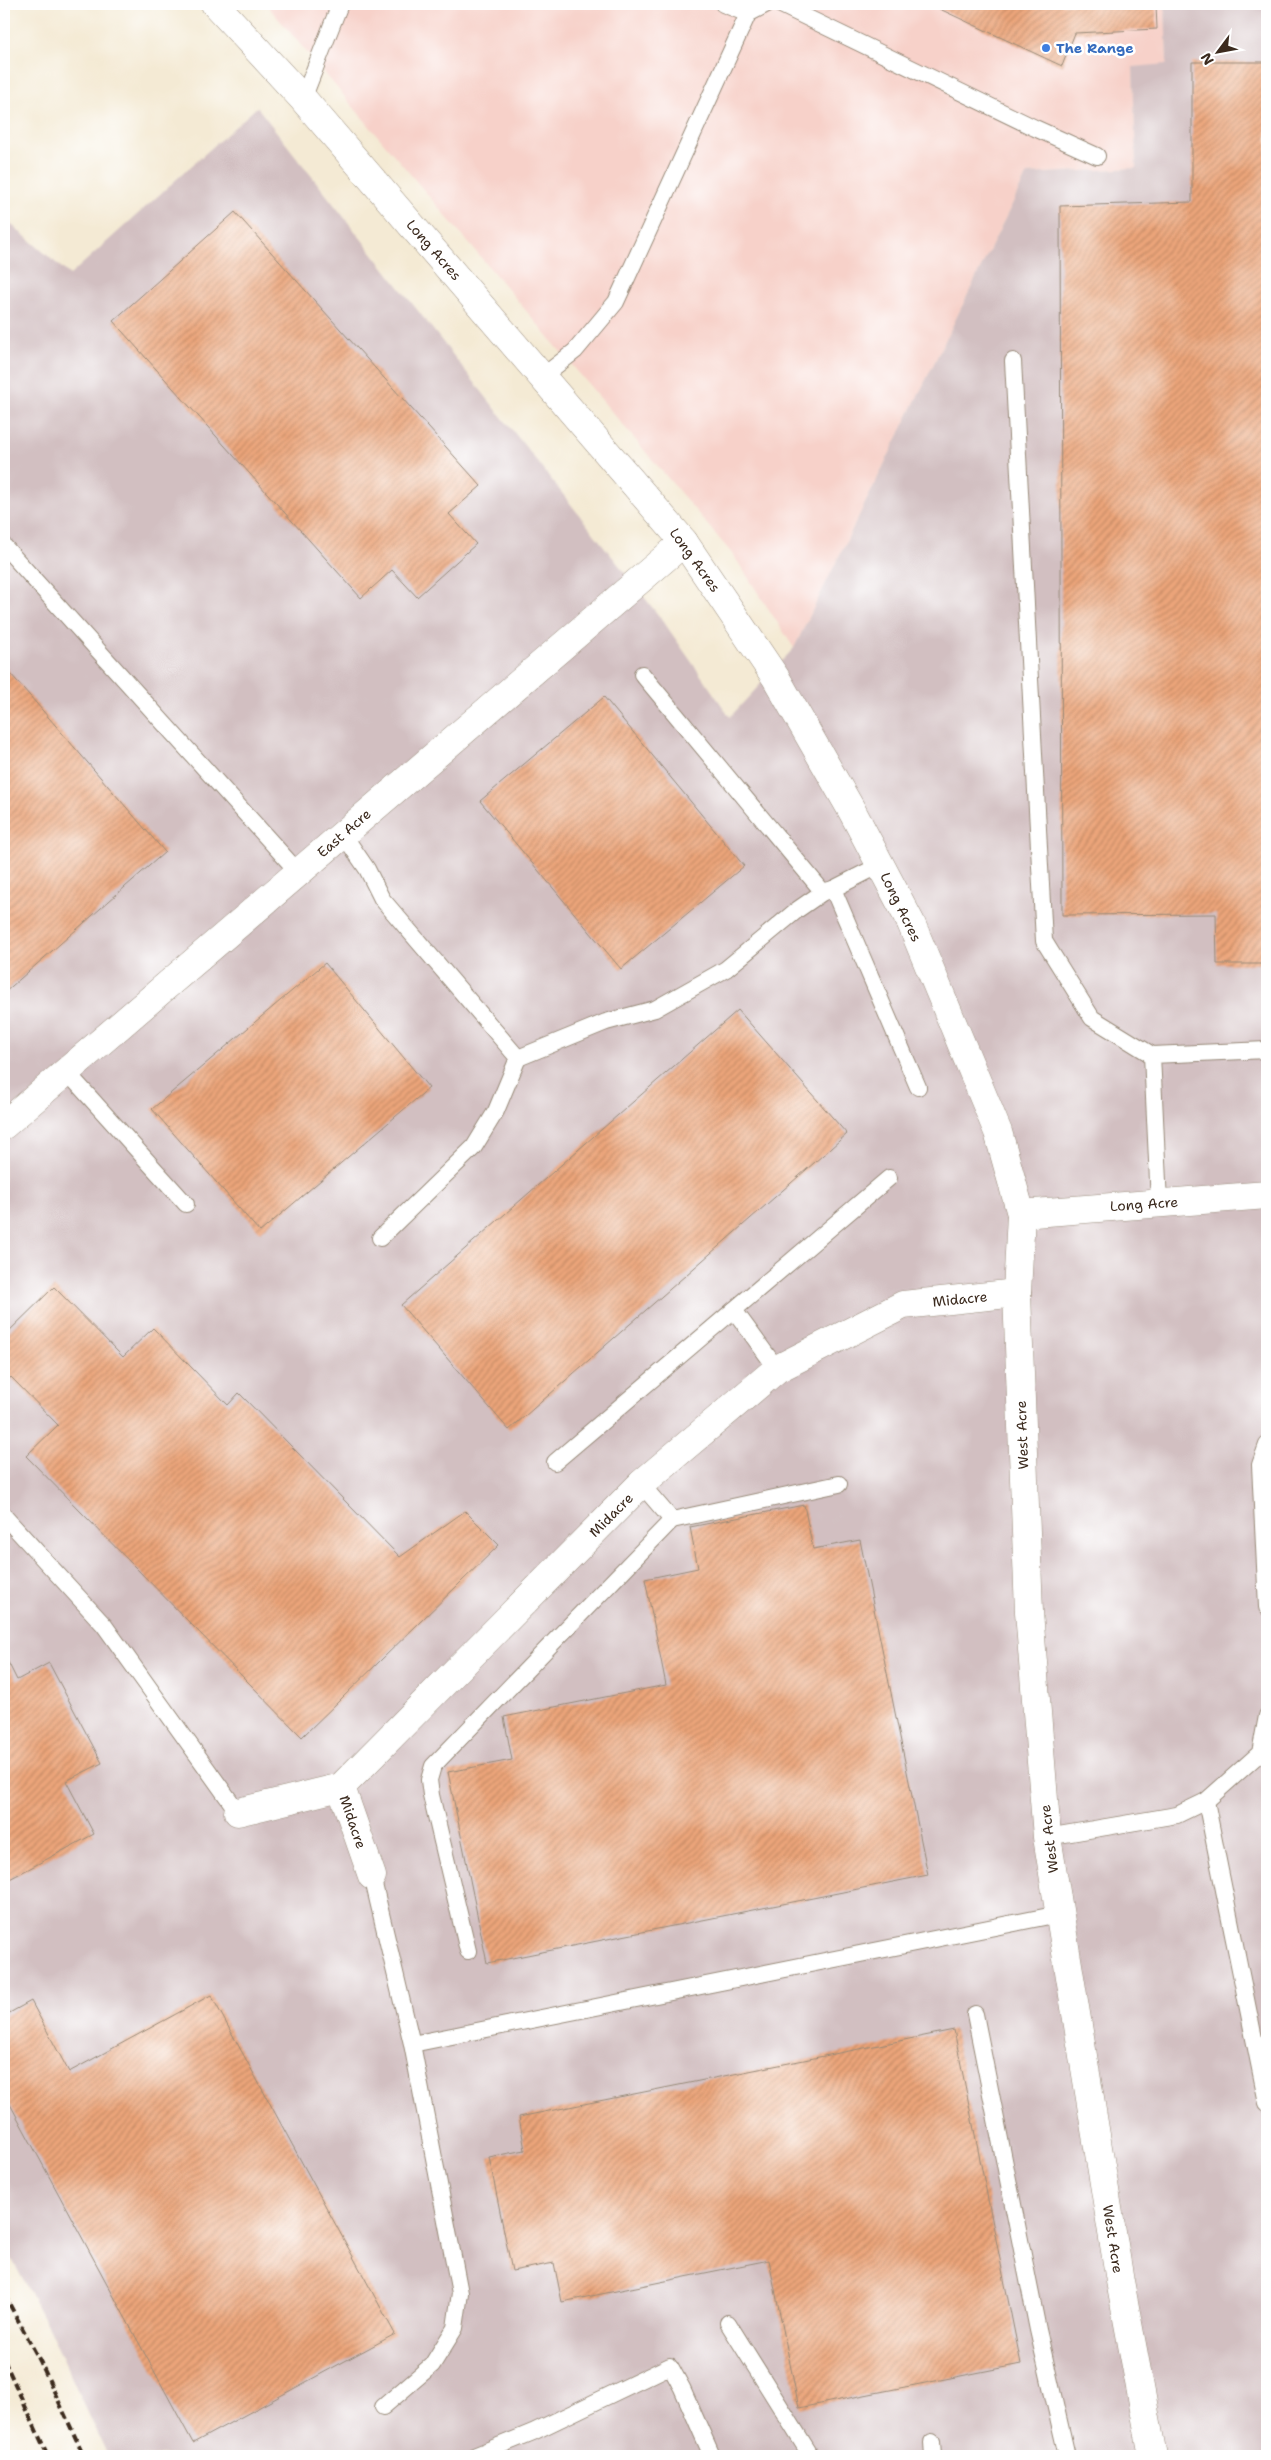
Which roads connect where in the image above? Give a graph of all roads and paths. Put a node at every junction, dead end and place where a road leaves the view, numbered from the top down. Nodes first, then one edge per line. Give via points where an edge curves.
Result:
1 (215, 4) edge
2 (340, 4) edge
3 (723, 4) edge
4 (768, 4) edge
5 (779, 4) edge
6 (748, 14) junction
7 (303, 99) junction
8 (1097, 156) dead end
9 (1014, 361) dead end
10 (543, 376) junction
11 (684, 542) junction
12 (4, 546) edge
13 (642, 674) dead end
14 (343, 834) junction
15 (880, 865) junction
16 (298, 872) junction
17 (828, 891) junction
18 (1267, 1050) edge
19 (1152, 1055) junction
20 (518, 1058) junction
21 (66, 1071) junction
22 (918, 1088) dead end
23 (4, 1125) edge
24 (889, 1178) dead end
25 (1267, 1195) edge
26 (1159, 1203) junction
27 (186, 1204) dead end
28 (1021, 1214) junction
29 (380, 1238) dead end
30 (1017, 1293) junction
31 (734, 1310) junction
32 (777, 1370) junction
33 (1267, 1445) edge
34 (555, 1462) dead end
35 (642, 1484) junction
36 (839, 1484) dead end
37 (4, 1516) edge
38 (672, 1520) junction
39 (1267, 1607) edge
40 (1267, 1716) edge
41 (341, 1787) junction
42 (1206, 1801) junction
43 (238, 1812) joint
44 (1047, 1837) junction
45 (372, 1876) joint
46 (1059, 1914) junction
47 (468, 1951) dead end
48 (975, 2014) dead end
49 (412, 2044) junction
50 (1262, 2047) edge
51 (1267, 2104) edge
52 (728, 2324) dead end
53 (383, 2407) dead end
54 (474, 2456) edge
55 (712, 2456) edge
56 (811, 2456) edge
57 (1067, 2456) edge
58 (1153, 2456) edge

1 - 7 street, Long Acres
2 - 7 lane
3 - 6 lane
4 - 6 lane
5 - 8 lane
6 - 10 lane via 616,302 575,351
7 - 10 street, Long Acres
9 - 19 lane via 1044,941 1092,1018
10 - 11 street, Long Acres
11 - 14 street, East Acre
11 - 15 street, Long Acres via 776,678
12 - 16 lane
13 - 17 lane
14 - 16 street, East Acre
14 - 20 lane via 367,869 382,899
15 - 17 lane
15 - 28 street, Long Acres via 911,923 991,1116
16 - 21 street, East Acre
17 - 20 lane via 797,910 726,969 655,1009 606,1022
17 - 22 lane
18 - 19 lane
19 - 26 lane
20 - 29 lane via 496,1111 474,1147
21 - 23 street, East Acre
21 - 27 lane
24 - 31 lane
25 - 26 street, Long Acre
26 - 28 street, Long Acre
28 - 30 street, West Acre
30 - 32 street, Midacre via 904,1305
30 - 44 street, West Acre via 1029,1612
31 - 32 lane
31 - 34 lane
32 - 35 street, Midacre
33 - 39 lane via 1260,1465
35 - 38 lane
35 - 41 street, Midacre
36 - 38 lane
37 - 43 lane via 104,1625
38 - 47 lane via 434,1766 428,1780
40 - 42 lane via 1260,1753
41 - 43 street
41 - 45 street, Midacre
42 - 44 lane via 1178,1815
42 - 50 lane
44 - 46 street, West Acre
45 - 49 lane
46 - 49 lane
46 - 58 street, West Acre via 1120,2281
48 - 57 lane via 1038,2330
49 - 53 lane via 460,2292 455,2328 432,2365
50 - 51 lane
52 - 56 lane
54 - 55 lane via 533,2432 670,2366

